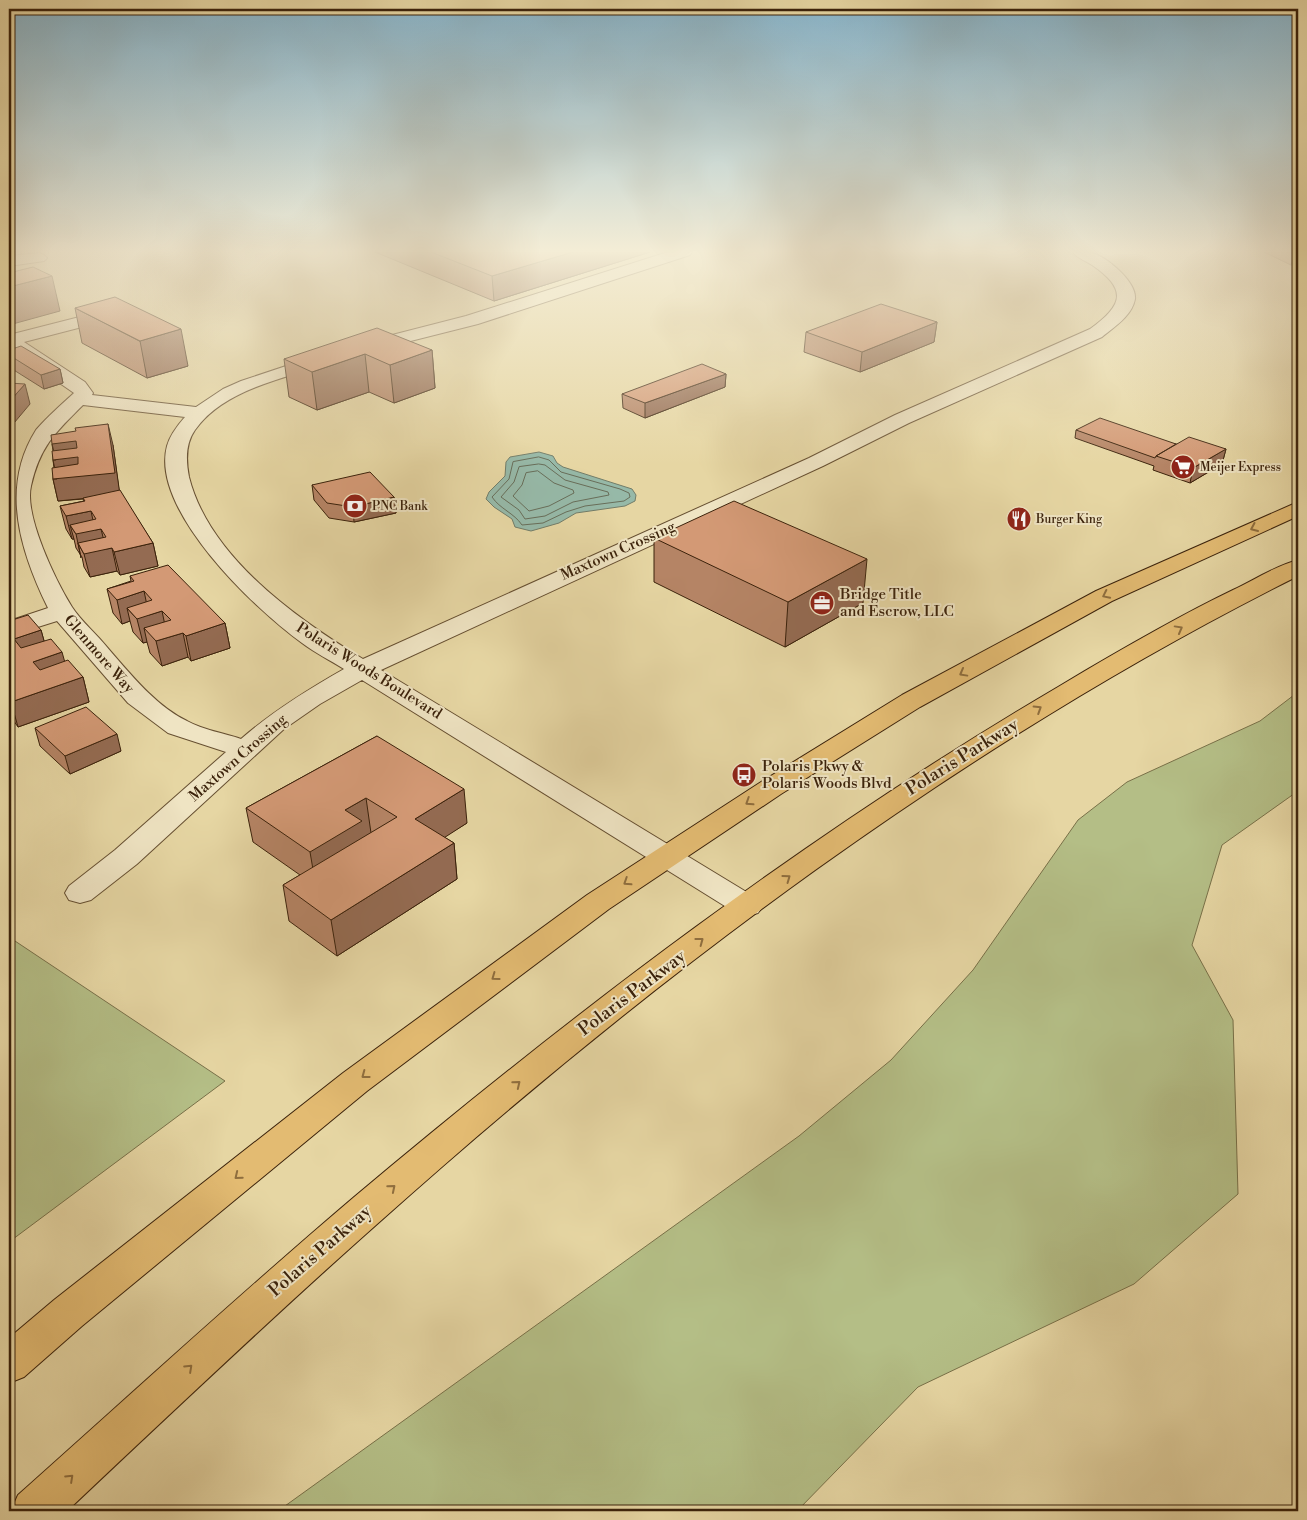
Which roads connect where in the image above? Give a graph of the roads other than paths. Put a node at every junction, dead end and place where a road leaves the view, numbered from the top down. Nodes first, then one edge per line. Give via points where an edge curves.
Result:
1 (76, 323) edge
2 (459, 323) edge
3 (1110, 323) edge
4 (9, 340) edge
5 (80, 400) junction
6 (201, 413) junction
7 (14, 489) edge
8 (1298, 508) edge
9 (1298, 567) edge
10 (62, 611) junction
11 (9, 629) edge
12 (363, 669) junction
13 (244, 749) junction
14 (667, 856) junction
15 (80, 893) dead end
16 (747, 906) junction
17 (9, 1364) edge
18 (34, 1511) edge

1 - 4 street
2 - 6 street, Polaris Woods Boulevard via 394,338 278,374 234,392
3 - 12 street, Maxtown Crossing via 1096,333 902,419 816,462
4 - 5 street via 78,386 84,394
5 - 6 street
5 - 7 street, Glenmore Way via 42,435
6 - 12 street, Polaris Woods Boulevard via 184,430 176,445 174,460 195,516 239,576 311,638
7 - 10 street, Glenmore Way via 38,564
8 -> 14 main road via 1104,596 911,701
16 -> 9 main road, Polaris Parkway via 903,795 1043,706 1144,648
10 - 11 street
10 - 13 street, Glenmore Way via 137,697 177,727
12 - 13 street, Maxtown Crossing via 311,698
12 - 14 street, Polaris Woods Boulevard
13 - 15 street, Maxtown Crossing via 126,857
14 - 16 street, Polaris Woods Boulevard
14 -> 17 main road via 598,902 355,1082
18 -> 16 main road, Polaris Parkway via 365,1211 590,1025

